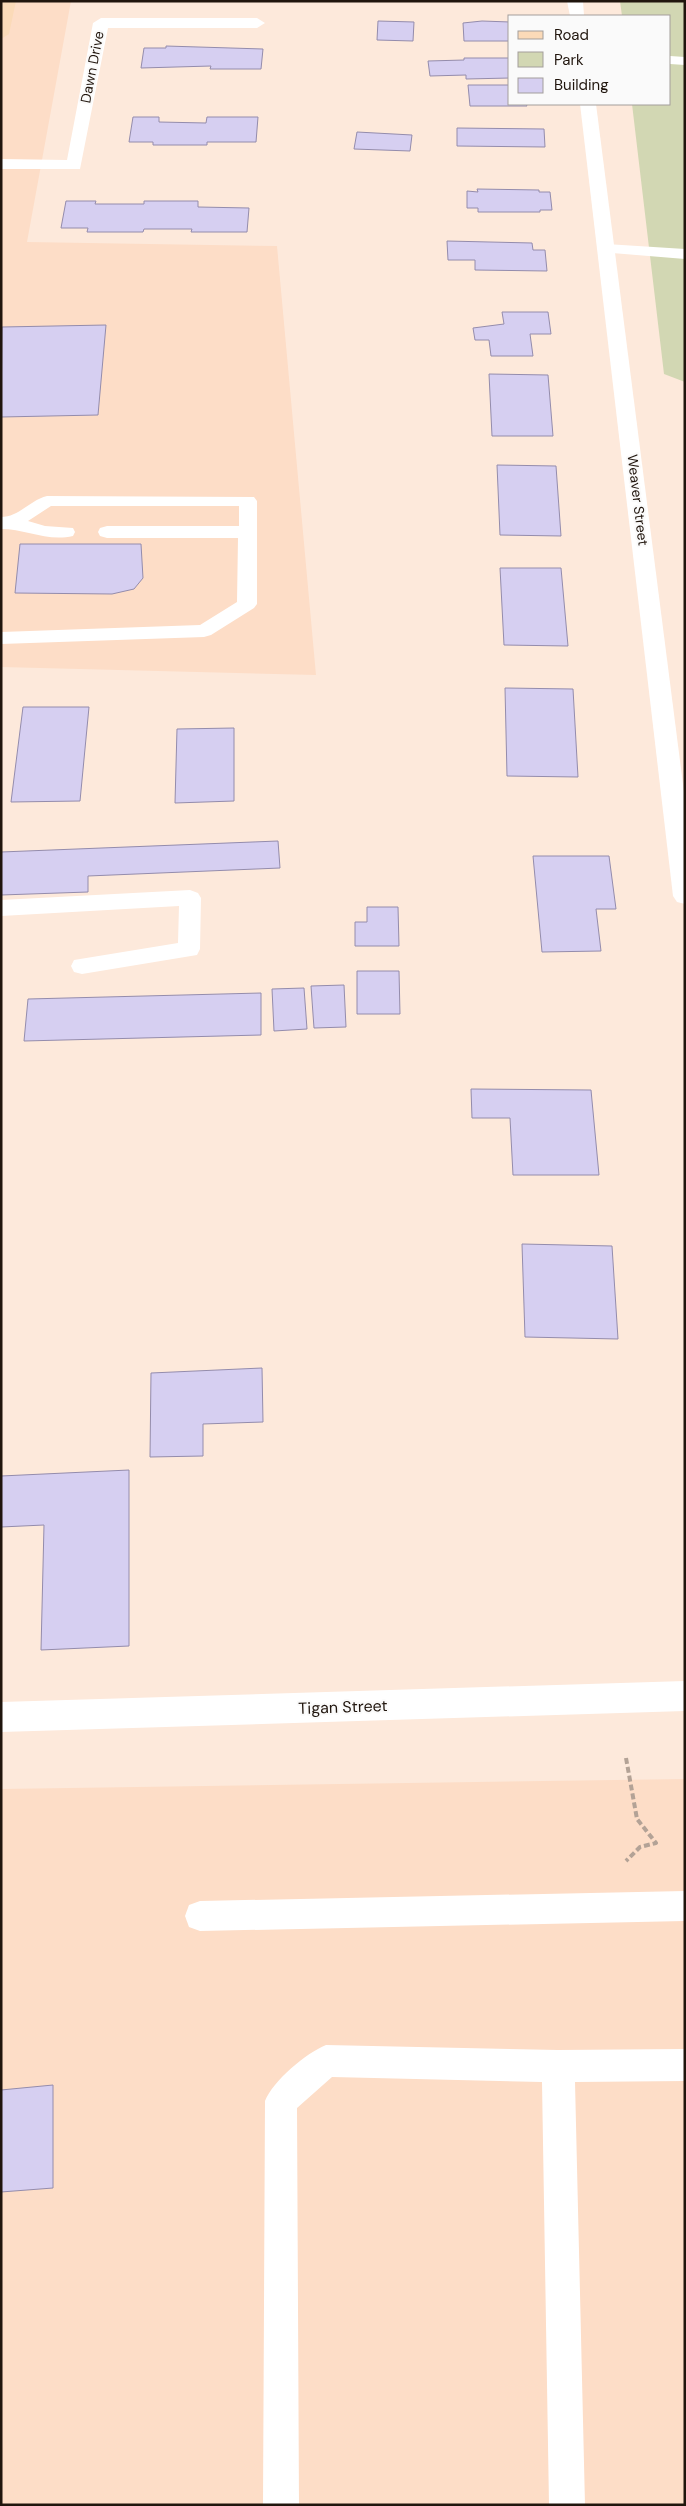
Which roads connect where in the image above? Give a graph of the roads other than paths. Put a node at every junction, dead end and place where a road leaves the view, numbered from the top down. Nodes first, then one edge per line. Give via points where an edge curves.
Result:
1 (575, 1) edge
2 (5, 8) edge
3 (577, 15) edge
4 (257, 23) dead end
5 (1, 34) edge
6 (671, 60) edge
7 (685, 61) edge
8 (588, 105) edge
9 (1, 164) edge
10 (606, 250) junction
11 (685, 254) edge
12 (7, 523) edge
13 (66, 532) dead end
14 (107, 532) dead end
15 (246, 532) junction
16 (1, 638) edge
17 (685, 896) edge
18 (1, 908) edge
19 (82, 966) dead end
20 (685, 1696) edge
21 (1, 1717) edge
22 (685, 1906) edge
23 (200, 1916) dead end
24 (685, 2065) edge
25 (558, 2066) junction
26 (281, 2505) edge
27 (567, 2505) edge

1 - 3 street
2 - 5 main road
4 - 9 street, Dawn Drive via 101,23 74,165
6 - 7 lane
8 - 10 street, Weaver Street
10 - 11 lane
10 - 17 street, Weaver Street
12 - 13 lane via 44,532
12 - 15 lane via 47,501 248,501
14 - 15 lane
15 - 16 lane via 247,604 204,630
18 - 19 lane via 190,898 189,949
20 - 21 street, Tigan Street
22 - 23 lane
24 - 25 lane
25 - 26 lane via 326,2061 281,2102
25 - 27 lane

